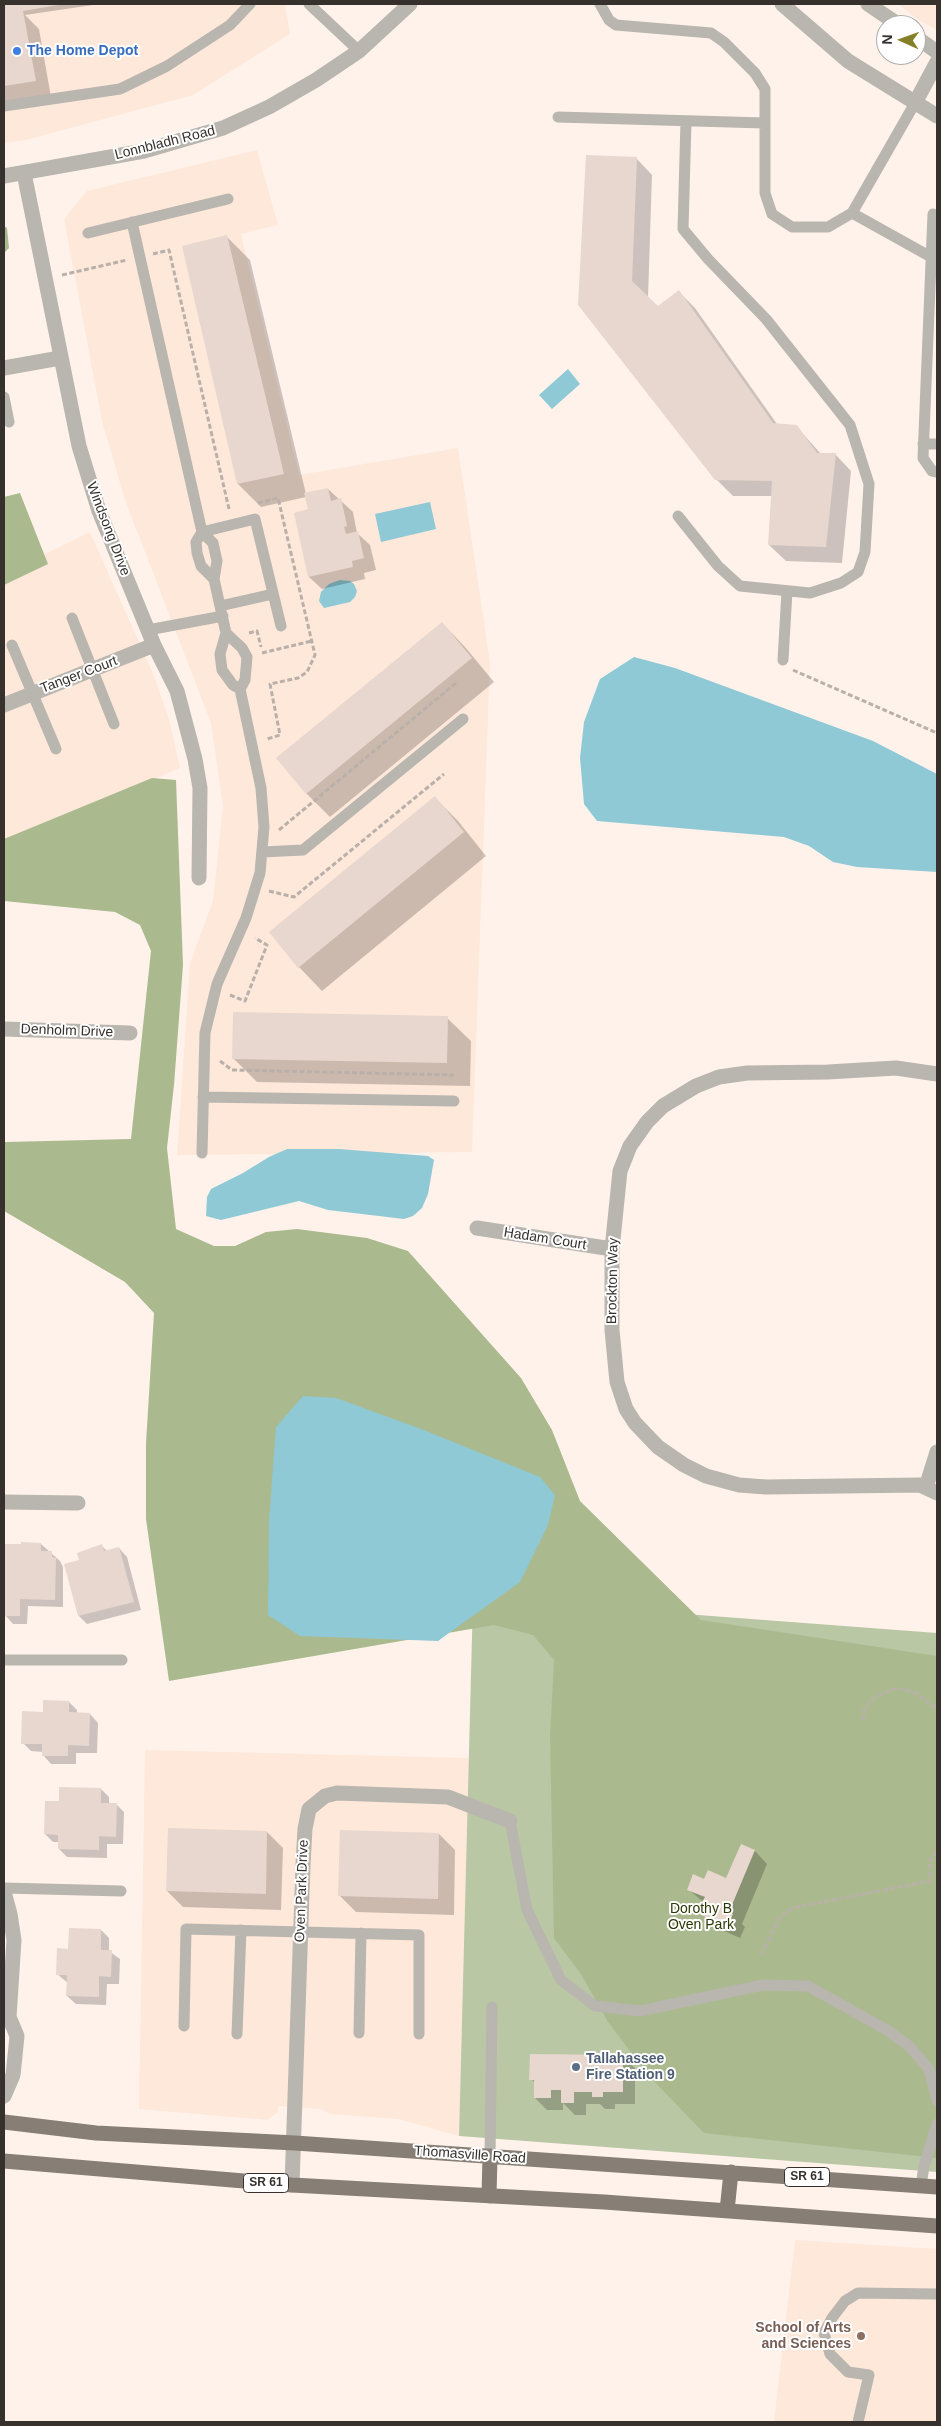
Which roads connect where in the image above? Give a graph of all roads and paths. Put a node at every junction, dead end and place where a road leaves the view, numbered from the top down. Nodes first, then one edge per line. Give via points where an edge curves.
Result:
1 (250, 4) edge
2 (309, 4) edge
3 (410, 4) edge
4 (600, 4) edge
5 (782, 4) edge
6 (868, 4) edge
7 (884, 15) edge
8 (926, 44) edge
9 (359, 51) junction
10 (937, 52) edge
11 (937, 62) edge
12 (915, 103) junction
13 (4, 106) edge
14 (558, 116) dead end
15 (937, 116) edge
16 (686, 121) junction
17 (764, 123) junction
18 (24, 173) junction
19 (4, 176) edge
20 (228, 199) dead end
21 (852, 213) junction
22 (933, 214) dead end
23 (132, 222) junction
24 (88, 233) dead end
25 (151, 254) dead end
26 (931, 257) junction
27 (127, 260) dead end
28 (62, 275) dead end
29 (60, 358) junction
30 (4, 368) edge
31 (4, 397) edge
32 (9, 422) dead end
33 (923, 444) junction
34 (937, 444) edge
35 (937, 472) edge
36 (249, 505) dead end
37 (239, 507) dead end
38 (229, 509) junction
39 (222, 511) dead end
40 (678, 516) dead end
41 (202, 532) junction
42 (214, 579) junction
43 (787, 591) junction
44 (273, 594) junction
45 (222, 611) junction
46 (72, 618) dead end
47 (281, 626) dead end
48 (148, 630) junction
49 (226, 633) junction
50 (242, 634) dead end
51 (312, 641) junction
52 (12, 645) dead end
53 (154, 646) junction
54 (783, 660) joint
55 (93, 670) junction
56 (456, 683) dead end
57 (240, 689) junction
58 (32, 693) junction
59 (4, 705) edge
60 (463, 719) dead end
61 (114, 724) dead end
62 (937, 733) edge
63 (269, 746) dead end
64 (56, 749) dead end
65 (444, 774) dead end
66 (278, 822) dead end
67 (278, 830) junction
68 (278, 836) dead end
69 (262, 852) junction
70 (199, 878) dead end
71 (272, 882) dead end
72 (269, 891) junction
73 (267, 899) dead end
74 (257, 931) dead end
75 (226, 1004) dead end
76 (4, 1029) edge
77 (130, 1033) dead end
78 (216, 1058) dead end
79 (937, 1074) edge
80 (454, 1075) dead end
81 (203, 1097) junction
82 (454, 1101) dead end
83 (202, 1153) dead end
84 (477, 1228) dead end
85 (612, 1249) junction
86 (937, 1452) edge
87 (932, 1490) edge
88 (4, 1502) edge
89 (78, 1503) dead end
90 (4, 1660) edge
91 (122, 1660) dead end
92 (937, 1709) edge
93 (863, 1720) dead end
94 (510, 1821) joint
95 (937, 1851) edge
96 (4, 1888) edge
97 (120, 1891) dead end
98 (4, 1892) edge
99 (241, 1930) junction
100 (301, 1932) junction
101 (361, 1934) junction
102 (8, 1945) edge
103 (761, 1955) dead end
104 (492, 2007) dead end
105 (6, 2021) edge
106 (184, 2026) dead end
107 (359, 2033) dead end
108 (237, 2034) dead end
109 (419, 2034) dead end
110 (4, 2096) edge
111 (937, 2100) edge
112 (4, 2122) edge
113 (937, 2124) edge
114 (295, 2143) junction
115 (490, 2156) junction
116 (4, 2161) edge
117 (730, 2172) junction
118 (292, 2185) junction
119 (921, 2186) junction
120 (937, 2187) edge
121 (489, 2196) junction
122 (727, 2211) junction
123 (937, 2226) edge
124 (937, 2294) edge
125 (858, 2422) edge

1 - 13 lane via 230,25 167,66 120,89
2 - 9 lane
3 - 9 street, Lonnbladh Road
4 - 17 lane via 609,20 616,25 711,33 724,42 765,88
5 - 12 street via 848,61
6 - 7 street
8 - 10 street
9 - 18 street, Lonnbladh Road via 269,107 223,128 144,151
11 - 12 street
12 - 15 street
12 - 21 lane
14 - 16 lane
16 - 17 lane
16 - 43 lane via 683,228 766,319 850,425 868,484 865,552 858,572 842,583 810,593
17 - 21 lane via 765,193 772,214 792,227 805,228 828,227
18 - 19 street, Lonnbladh Road
18 - 29 street, Windsong Drive
20 - 23 lane
21 - 26 lane
22 - 26 lane
23 - 24 lane
23 - 41 lane
25 - 38 path via 169,250
26 - 33 lane
27 - 28 path
29 - 30 street
29 - 48 street, Windsong Drive via 79,446 98,511
31 - 32 lane
33 - 34 lane
33 - 35 lane via 922,458 932,471
36 - 51 path via 278,498
37 - 38 path
38 - 39 path
40 - 43 lane via 718,566 740,586
41 - 42 lane via 213,544 217,561
41 - 42 lane via 196,542 197,553 201,566
41 - 44 lane via 255,518
42 - 45 lane
43 - 54 lane
44 - 45 lane
44 - 47 lane
45 - 48 lane
45 - 49 lane
46 - 55 lane
48 - 53 street, Windsong Drive
49 - 57 lane via 220,654 222,670
49 - 57 lane via 247,657 245,680
50 - 51 path via 257,631 262,653
51 - 63 path via 315,655 307,672 298,678 270,684 280,735 267,739
52 - 58 lane
53 - 55 street, Tanger Court
53 - 70 street, Windsong Drive via 177,691 195,759 200,788
54 - 62 path via 788,668
55 - 58 street, Tanger Court
55 - 61 lane
56 - 67 path
57 - 69 lane via 261,788
58 - 59 street, Tanger Court
58 - 64 lane
60 - 69 lane via 303,850
65 - 72 path via 294,897
66 - 67 path
67 - 68 path
69 - 81 lane via 260,873 246,918 216,984 205,1033
71 - 72 path
72 - 73 path
74 - 75 path via 254,939 267,946 245,1001 228,994
76 - 77 street, Denholm Drive
78 - 80 path via 232,1070
79 - 85 street, Brockton Way via 896,1068 747,1072 719,1077 696,1086 663,1106 630,1146 620,1171
81 - 82 lane
81 - 83 lane
84 - 85 street, Hadam Court
85 - 87 street, Brockton Way via 612,1330 617,1382 626,1410 658,1447 706,1476 740,1485
86 - 87 street
88 - 89 street
90 - 91 lane
92 - 93 path via 917,1694 892,1689 871,1700 864,1710
94 - 100 street, Oven Park Drive via 448,1797 338,1793 325,1796 309,1809 305,1829
94 - 111 lane via 527,1910 561,1980 595,2006 640,2011 763,1985 808,1986 910,2046 929,2070
95 - 103 path via 930,1861 930,1881 792,1908 779,1919
96 - 97 lane
98 - 102 street via 10,1914
99 - 100 lane
99 - 106 lane via 186,1929
99 - 108 lane
100 - 101 lane
100 - 114 street, Oven Park Drive
101 - 107 lane
101 - 109 lane via 419,1935
102 - 105 street
104 - 115 lane
105 - 110 street via 17,2036 13,2075
112 - 114 main road, Thomasville Road / SR 61 via 96,2132
113 - 119 lane
114 - 115 main road, Thomasville Road / SR 61
114 - 118 street, Oven Park Drive
115 - 117 main road, Thomasville Road / SR 61
115 - 121 main road
116 - 118 main road, SR 61
117 - 119 main road, Thomasville Road / SR 61
117 - 122 main road
118 - 121 main road, SR 61
119 - 120 main road, Thomasville Road / SR 61
121 - 122 main road, SR 61
122 - 123 main road, SR 61
124 - 125 lane via 858,2292 845,2301 824,2334 830,2354 848,2372 868,2375

